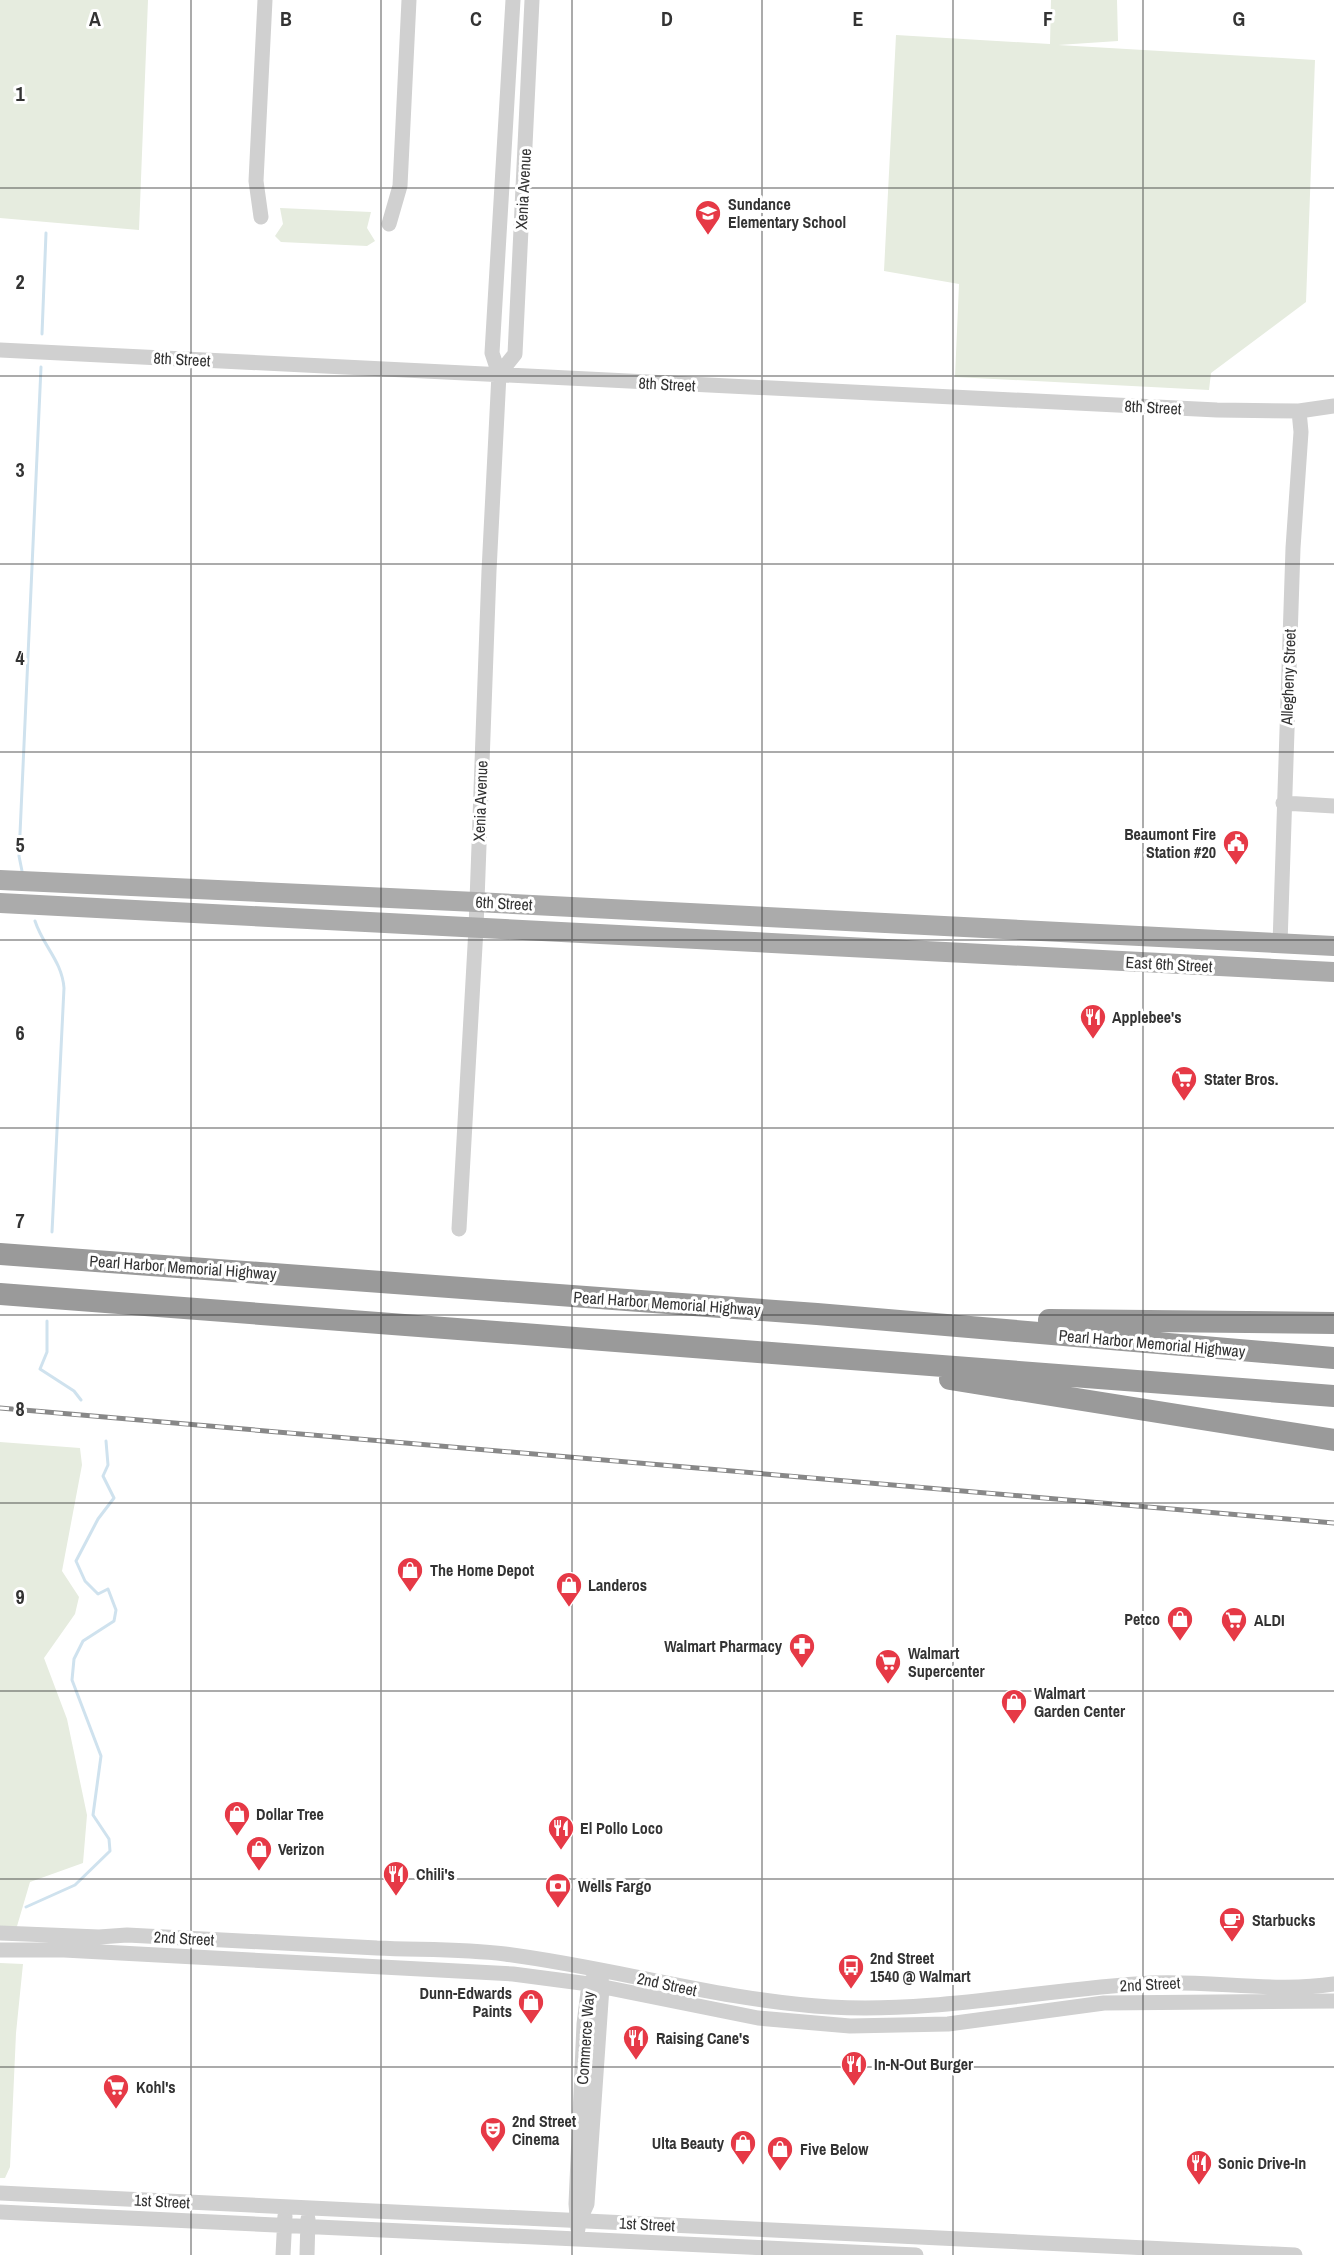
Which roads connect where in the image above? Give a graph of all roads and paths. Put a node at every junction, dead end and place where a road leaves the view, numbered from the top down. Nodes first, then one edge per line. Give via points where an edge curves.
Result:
1 (265, 0) edge
2 (409, 0) edge
3 (513, 0) edge
4 (532, 0) edge
5 (261, 217) dead end
6 (389, 224) dead end
7 (0, 350) edge
8 (499, 374) junction
9 (1334, 406) edge
10 (1299, 411) junction
11 (1283, 803) junction
12 (1334, 806) edge
13 (0, 880) edge
14 (476, 902) junction
15 (0, 903) edge
16 (476, 928) junction
17 (1008, 930) joint
18 (1280, 944) junction
19 (1334, 946) edge
20 (1004, 955) joint
21 (1334, 972) edge
22 (459, 1229) dead end
23 (0, 1254) edge
24 (0, 1294) edge
25 (817, 1314) junction
26 (1334, 1323) edge
27 (821, 1355) junction
28 (1334, 1358) edge
29 (1334, 1396) edge
30 (1334, 1440) edge
31 (0, 1933) edge
32 (0, 1950) edge
33 (599, 1969) junction
34 (1239, 1984) junction
35 (1334, 1984) edge
36 (596, 1986) junction
37 (1078, 1988) junction
38 (1151, 2001) junction
39 (1334, 2001) edge
40 (897, 2007) junction
41 (981, 2020) junction
42 (794, 2023) junction
43 (0, 2193) edge
44 (285, 2207) junction
45 (308, 2208) junction
46 (0, 2212) edge
47 (579, 2221) junction
48 (284, 2226) junction
49 (308, 2227) junction
50 (884, 2235) junction
51 (578, 2240) junction
52 (880, 2254) edge
53 (283, 2255) edge
54 (307, 2255) edge
55 (916, 2255) edge
56 (1295, 2255) edge

1 - 5 street via 256,181
2 - 6 street via 399,186
3 - 8 street, Xenia Avenue via 492,353
4 - 8 street, Xenia Avenue via 515,354
7 - 8 street, 8th Street
8 - 10 street, 8th Street
8 - 14 street, Xenia Avenue
9 - 10 street, 8th Street
10 - 11 street, Allegheny Street
11 - 12 street
11 - 18 street, Allegheny Street
13 - 14 main road, 6th Street
14 - 16 street, Xenia Avenue
14 - 17 main road, 6th Street
15 - 16 main road, 6th Street
16 - 20 main road, 6th Street
16 - 22 street, Xenia Avenue
17 - 18 main road, East 6th Street
18 - 19 main road, East 6th Street
20 - 21 main road, East 6th Street
23 - 25 highway, Pearl Harbor Memorial Highway
24 - 27 highway
25 - 26 highway
25 - 28 highway, Pearl Harbor Memorial Highway
27 - 29 highway
27 - 30 highway
31 - 33 street, 2nd Street via 128,1935 500,1954
32 - 36 street, 2nd Street via 513,1974
33 - 36 street, Commerce Way
33 - 40 street, 2nd Street via 741,1998 832,2007
34 - 35 street, 2nd Street
34 - 37 street, 2nd Street
34 - 38 street via 1206,1990 1153,1990
36 - 42 street, 2nd Street
36 - 47 street, Commerce Way via 584,2024 576,2204
37 - 40 street, 2nd Street via 976,2002
37 - 41 street via 1073,1998 1066,2001 991,2012
38 - 39 street, 2nd Street
38 - 41 street, 2nd Street via 1069,2007
40 - 42 street via 852,2015 798,2013
41 - 42 street, 2nd Street via 880,2026
43 - 44 street, 1st Street
44 - 45 street, 1st Street
44 - 48 street
45 - 47 street, 1st Street
45 - 49 street
46 - 48 street, 1st Street
47 - 50 street, 1st Street
47 - 51 street, Commerce Way
48 - 49 street, 1st Street
48 - 53 street
49 - 51 street, 1st Street
49 - 54 street
50 - 52 street
50 - 56 street, 1st Street
51 - 52 street, 1st Street
52 - 55 street

